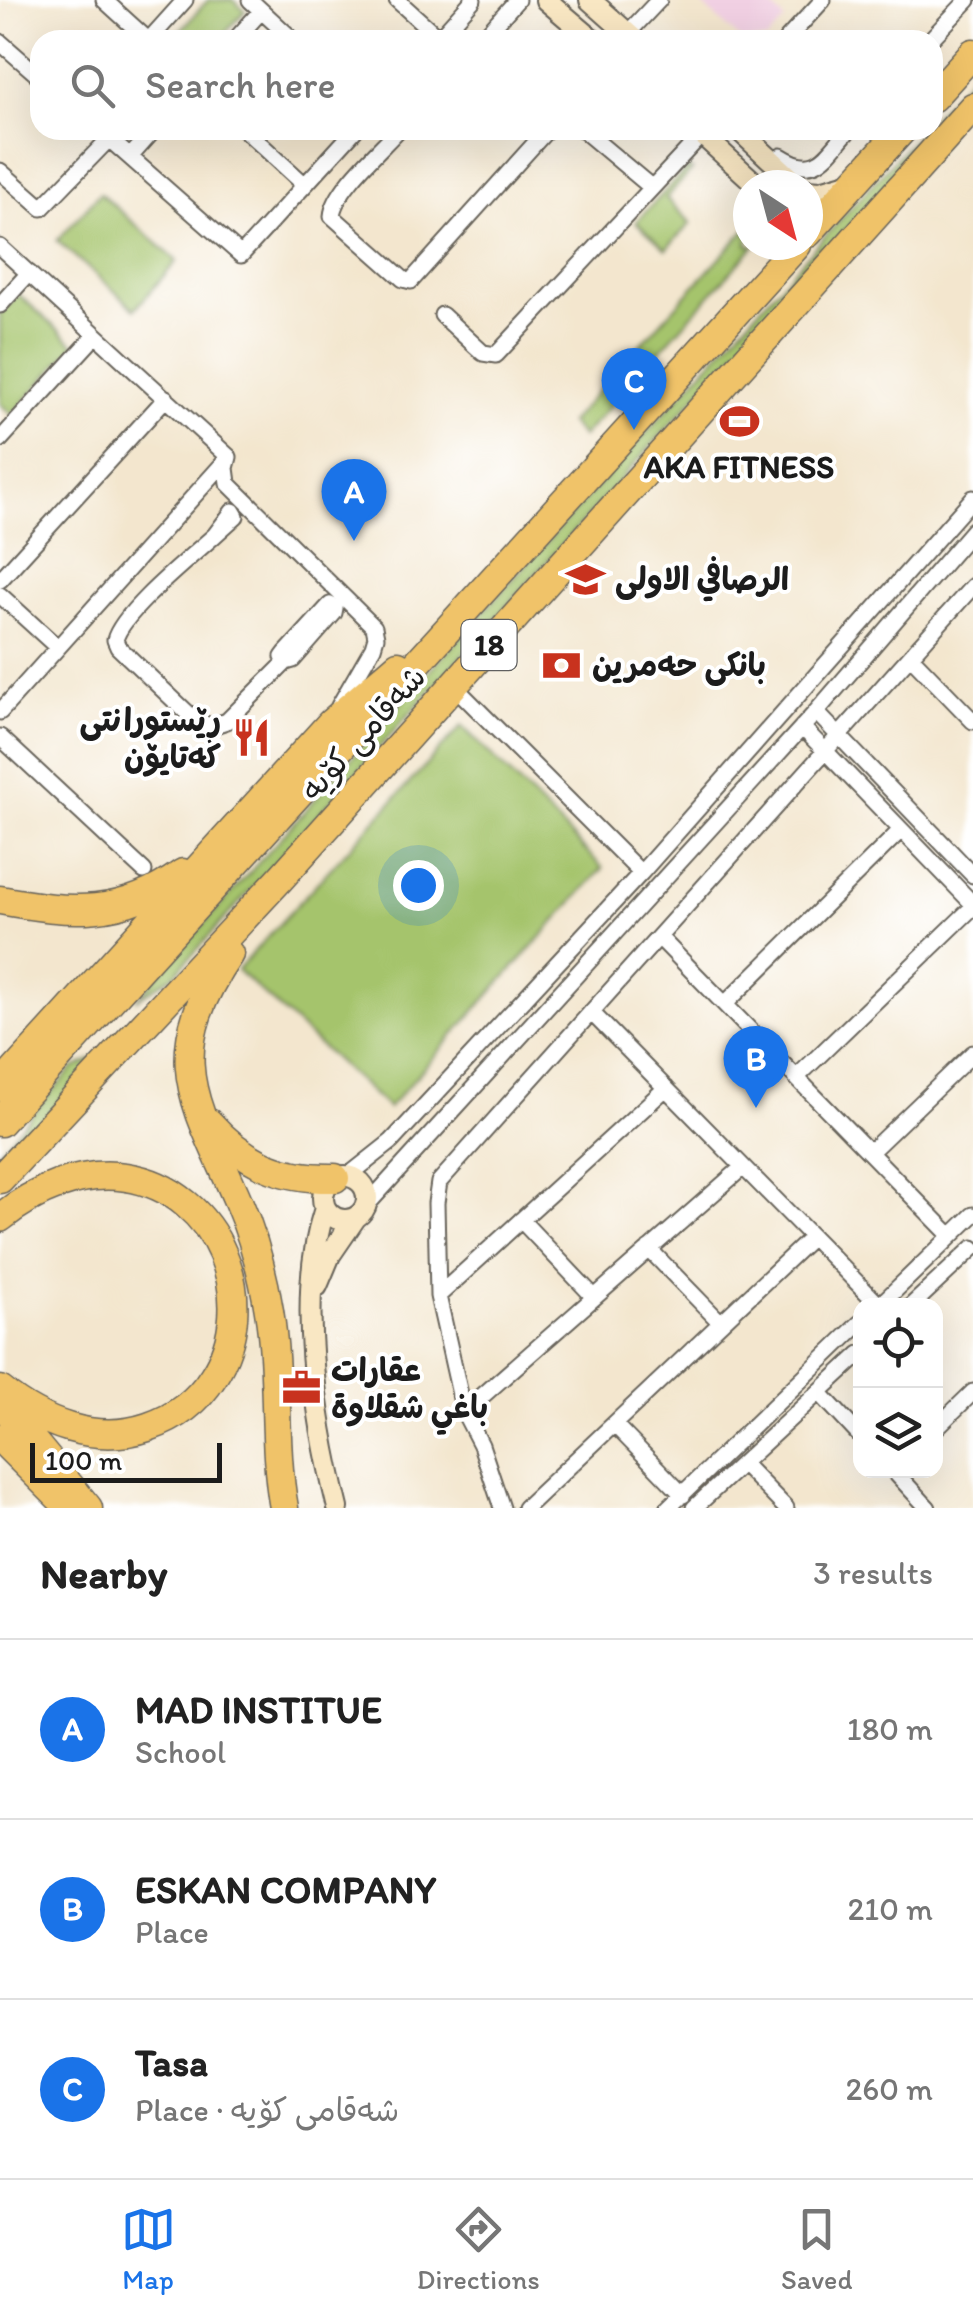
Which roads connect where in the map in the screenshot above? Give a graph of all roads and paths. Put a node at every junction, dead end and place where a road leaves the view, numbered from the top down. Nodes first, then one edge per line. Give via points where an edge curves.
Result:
1 (104, 0) edge
2 (185, 0) edge
3 (397, 0) edge
4 (473, 0) edge
5 (517, 0) edge
6 (546, 0) edge
7 (590, 0) edge
8 (659, 0) edge
9 (823, 0) edge
10 (968, 0) edge
11 (255, 5) edge
12 (138, 30) edge
13 (158, 30) edge
14 (241, 30) edge
15 (283, 30) edge
16 (429, 30) edge
17 (446, 30) edge
18 (489, 30) edge
19 (581, 30) edge
20 (623, 30) edge
21 (636, 30) edge
22 (795, 30) edge
23 (940, 30) edge
24 (0, 42) edge
25 (973, 53) edge
26 (30, 68) edge
27 (943, 85) edge
28 (973, 107) edge
29 (99, 140) edge
30 (111, 140) edge
31 (145, 140) edge
32 (256, 140) edge
33 (347, 140) edge
34 (389, 140) edge
35 (538, 140) edge
36 (596, 140) edge
37 (693, 140) edge
38 (710, 140) edge
39 (752, 140) edge
40 (840, 140) edge
41 (893, 140) edge
42 (771, 154) junction
43 (130, 157) junction
44 (742, 170) edge
45 (757, 170) edge
46 (785, 170) edge
47 (0, 171) edge
48 (857, 180) junction
49 (306, 185) junction
50 (651, 187) junction
51 (823, 190) edge
52 (823, 217) edge
53 (0, 247) edge
54 (780, 260) edge
55 (29, 274) junction
56 (0, 305) edge
57 (442, 315) dead end
58 (96, 334) junction
59 (166, 398) junction
60 (0, 440) edge
61 (228, 457) junction
62 (973, 498) edge
63 (973, 530) edge
64 (215, 535) dead end
65 (122, 576) junction
66 (0, 580) edge
67 (973, 586) edge
68 (0, 595) edge
69 (146, 599) junction
70 (472, 603) junction
71 (57, 647) junction
72 (911, 657) junction
73 (286, 662) dead end
74 (453, 684) junction
75 (0, 712) edge
76 (816, 712) junction
77 (973, 721) edge
78 (331, 723) junction
79 (802, 728) junction
80 (840, 736) junction
81 (0, 737) edge
82 (826, 752) junction
83 (901, 830) junction
84 (220, 844) junction
85 (144, 870) dead end
86 (641, 873) junction
87 (973, 875) edge
88 (279, 880) junction
89 (0, 900) edge
90 (973, 906) edge
91 (658, 937) junction
92 (725, 1004) junction
93 (591, 1012) junction
94 (128, 1042) junction
95 (973, 1053) edge
96 (797, 1077) junction
97 (0, 1086) edge
98 (666, 1088) junction
99 (196, 1108) junction
100 (0, 1122) edge
101 (871, 1151) junction
102 (743, 1166) junction
103 (341, 1177) junction
104 (0, 1179) edge
105 (0, 1207) edge
106 (324, 1208) junction
107 (360, 1212) junction
108 (973, 1215) edge
109 (0, 1218) edge
110 (521, 1220) junction
111 (952, 1236) junction
112 (812, 1237) junction
113 (973, 1248) edge
114 (649, 1249) junction
115 (438, 1296) junction
116 (594, 1298) junction
117 (872, 1298) edge
118 (886, 1298) edge
119 (920, 1298) edge
120 (311, 1312) junction
121 (721, 1323) junction
122 (853, 1330) edge
123 (853, 1360) edge
124 (0, 1390) edge
125 (819, 1392) junction
126 (971, 1399) edge
127 (0, 1402) edge
128 (464, 1412) junction
129 (943, 1422) edge
130 (614, 1424) junction
131 (853, 1428) edge
132 (0, 1438) edge
133 (743, 1464) junction
134 (900, 1478) edge
135 (689, 1502) edge
136 (70, 1508) edge
137 (88, 1508) edge
138 (284, 1508) edge
139 (338, 1508) edge
140 (502, 1508) edge
141 (525, 1508) edge
142 (668, 1508) edge
143 (786, 1508) edge
144 (928, 1508) edge

1 - 12 street
2 - 13 street
3 - 16 street
4 - 17 street
5 - 18 street
6 - 19 street
7 - 20 street
8 - 21 street
9 - 22 street
10 - 23 street
11 - 14 street
11 - 15 street
24 - 26 street
25 - 27 highway
28 - 74 highway, شەقامی کۆیە / 18
29 - 47 street via 42,208
30 - 43 street
31 - 43 street
32 - 49 street
33 - 49 street
34 - 35 street via 344,190 332,216 410,281
36 - 50 street
37 - 50 street
38 - 44 street
39 - 42 street
40 - 42 street via 811,167
41 - 48 highway
42 - 45 street
42 - 46 street
43 - 49 street via 241,255
48 - 51 street
48 - 52 highway
50 - 57 street via 496,355 483,353
53 - 55 street
54 - 70 highway, شەقامی کۆیە / 18
55 - 56 street
55 - 58 street
58 - 59 street
58 - 60 street
59 - 61 street
59 - 66 street
61 - 65 street
61 - 78 street via 228,484 374,627 373,646
62 - 86 street
63 - 76 street
64 - 69 street
65 - 69 street
65 - 71 street
67 - 72 street
68 - 71 street
69 - 73 street via 117,632 118,648 204,725 227,721
70 - 78 highway
70 - 100 highway, شەقامی کۆیە / 18
71 - 75 street
72 - 77 street
72 - 80 street
74 - 86 street
74 - 88 highway, شەقامی کۆیە / 18
76 - 79 street
76 - 80 street
78 - 84 highway
79 - 82 street
79 - 107 street
80 - 82 street
80 - 87 street
81 - 85 street
82 - 83 street
82 - 91 street
83 - 90 street
83 - 92 street
84 - 89 highway via 170,883 122,904 71,911
84 - 97 highway
86 - 103 street via 391,1142
88 - 94 highway, شەقامی کۆیە / 18
88 - 99 highway via 197,1010 190,1060
90 - 96 street
91 - 92 street
91 - 93 street
92 - 96 street
93 - 98 street
93 - 115 street via 439,1182
94 - 104 highway, شەقامی کۆیە / 18
94 - 105 highway via 83,1115
95 - 101 street
96 - 101 street
98 - 102 street
98 - 110 street
99 - 103 highway via 260,1167 289,1176
99 - 138 highway via 248,1227 264,1282
101 - 111 street
102 - 112 street
102 - 114 street
103 - 106 street via 325,1188
103 - 107 street via 362,1185
106 - 107 street via 334,1218
106 - 120 street via 312,1259
107 - 120 street via 323,1268
108 - 111 street
109 - 124 highway via 68,1182 140,1180 182,1201 204,1223 229,1268 236,1303 222,1364 186,1408 162,1422 108,1434 80,1430 47,1420
110 - 115 street
110 - 116 street
111 - 118 street
112 - 117 street
112 - 121 street
113 - 119 street
114 - 116 street
114 - 121 street
115 - 128 street
116 - 128 street
120 - 139 street via 319,1414
121 - 130 street
122 - 135 street
123 - 125 street
125 - 131 street
125 - 133 street
126 - 129 street
127 - 137 highway
128 - 140 street
130 - 135 street
130 - 141 street
132 - 136 highway
133 - 135 street
133 - 143 street
134 - 144 street
135 - 142 street

